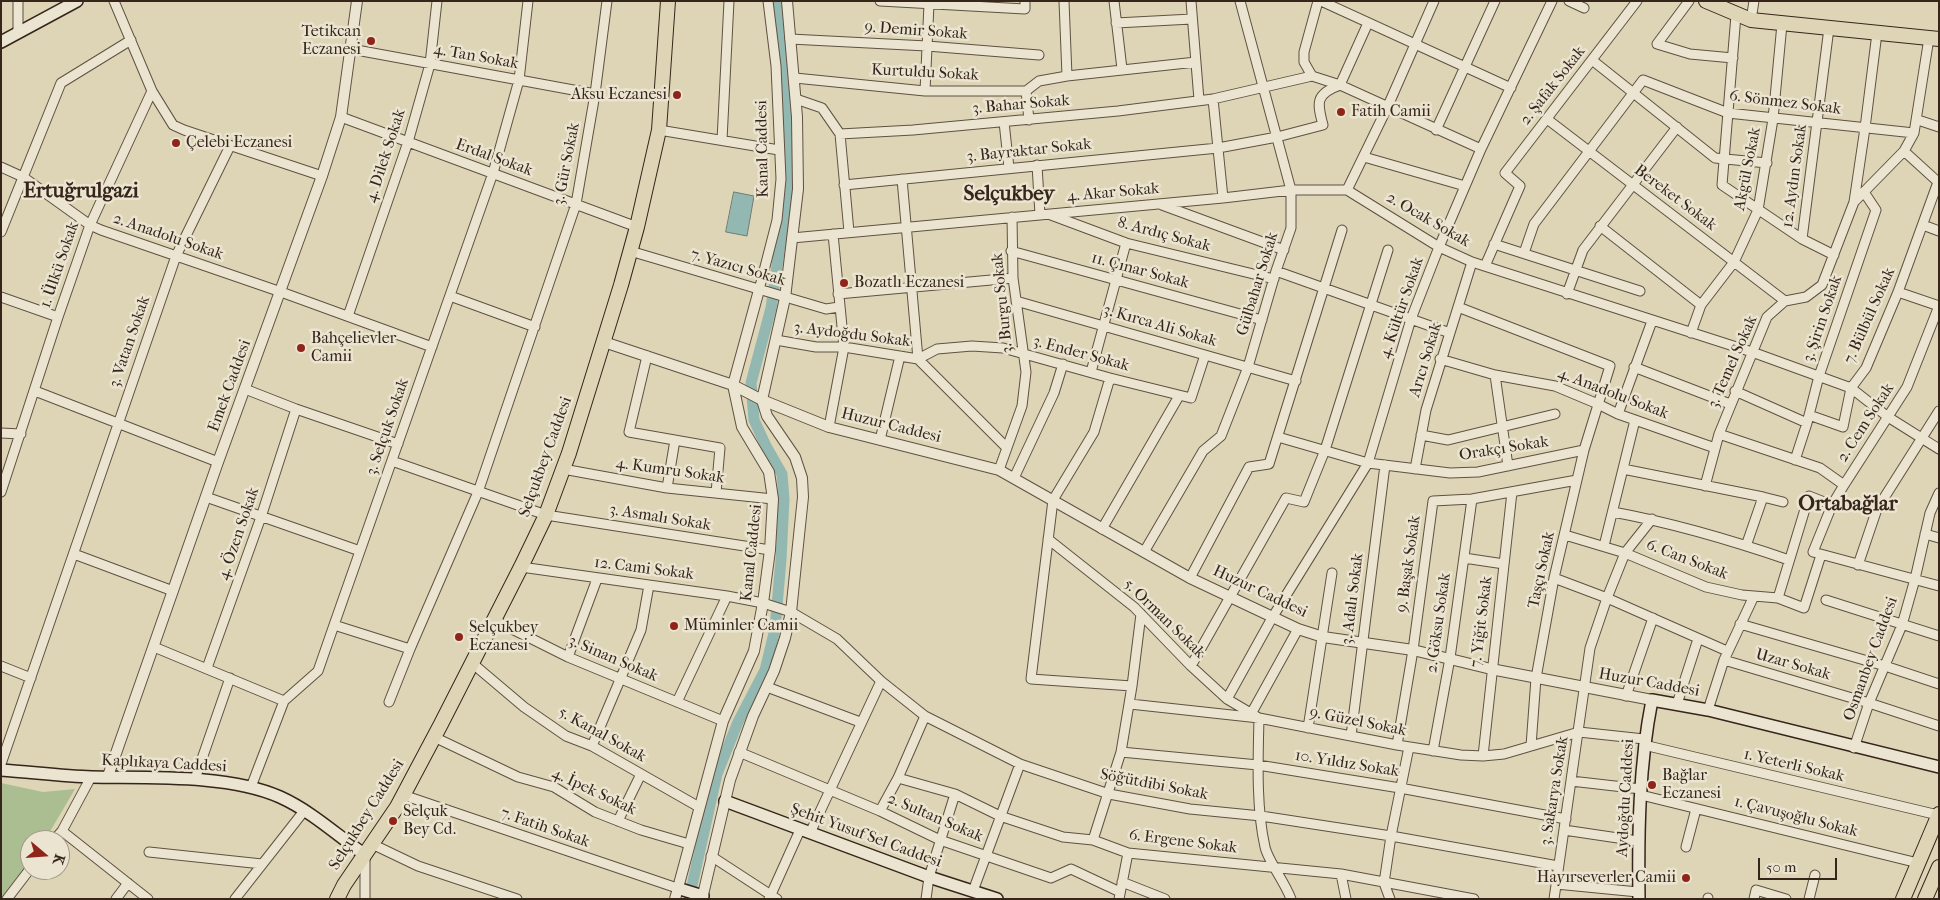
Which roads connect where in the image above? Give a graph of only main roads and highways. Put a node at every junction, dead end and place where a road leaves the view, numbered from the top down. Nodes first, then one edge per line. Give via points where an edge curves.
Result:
1 (77, 1) edge
2 (668, 1) edge
3 (1706, 1) edge
4 (1934, 39) edge
5 (1, 42) edge
6 (1652, 700) joint
7 (1939, 767) edge
8 (1, 770) edge
9 (725, 801) road end
10 (1939, 815) edge
11 (368, 849) junction
12 (1939, 867) edge
13 (344, 885) junction
14 (676, 894) edge
15 (1638, 895) edge
16 (703, 897) edge
17 (330, 899) edge
18 (337, 899) edge
19 (997, 899) edge
20 (1903, 899) edge
21 (1925, 899) edge

1 - 5 main road
2 - 11 main road, Selçukbey Caddesi via 659,130 637,227 563,469 522,567 403,795
3 - 4 main road via 1751,20
6 - 7 main road, Huzur Caddesi via 1708,710
6 - 15 main road, Aydoğdu Caddesi via 1644,742
8 - 11 main road, Kaplıkaya Caddesi via 92,777 196,779 251,787 280,797
9 - 19 main road, Şehit Yusuf Sel Caddesi
10 - 20 main road
11 - 13 main road, Selçukbey Caddesi
12 - 21 main road
13 - 17 main road, Selçukbey Caddesi
13 - 18 main road, Selçukbey Caddesi
14 - 16 main road

